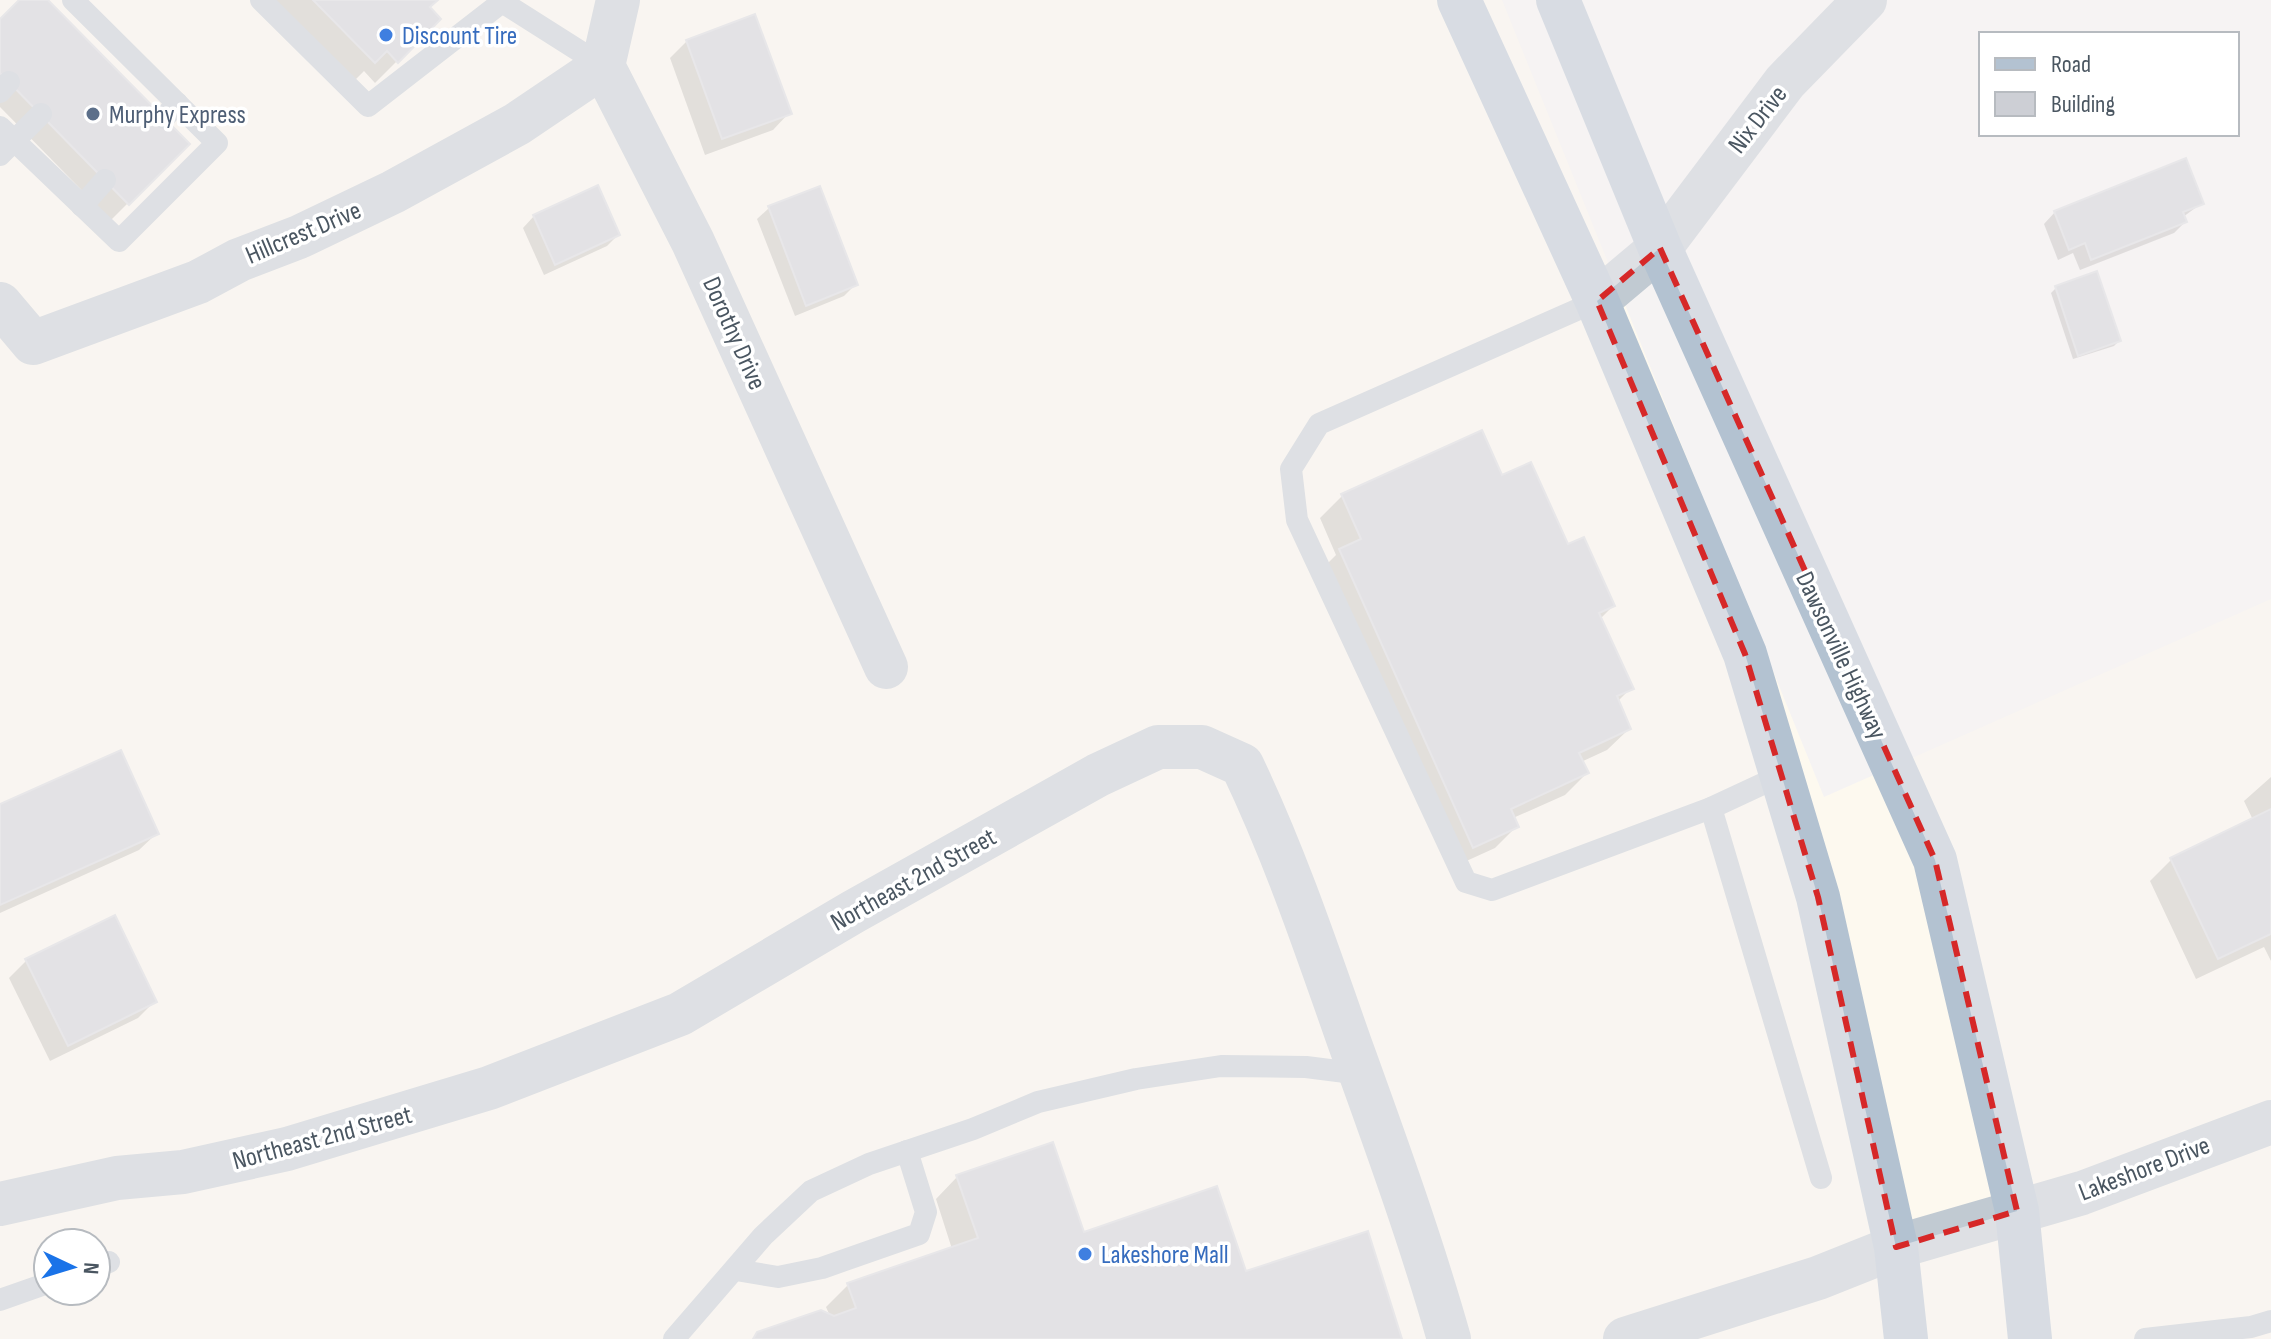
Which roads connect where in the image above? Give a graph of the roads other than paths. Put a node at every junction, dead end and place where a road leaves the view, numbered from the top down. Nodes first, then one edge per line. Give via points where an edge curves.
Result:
1 (261, 0) edge
2 (618, 0) edge
3 (1459, 0) edge
4 (1558, 0) edge
5 (1865, 0) edge
6 (503, 1) edge
7 (74, 9) edge
8 (603, 66) junction
9 (41, 114) dead end
10 (4, 142) edge
11 (105, 180) dead end
12 (82, 206) junction
13 (1660, 248) junction
14 (1597, 301) junction
15 (0, 304) edge
16 (886, 667) dead end
17 (1782, 775) junction
18 (1711, 808) junction
19 (1361, 1074) junction
20 (2271, 1122) edge
21 (907, 1151) junction
22 (1821, 1178) dead end
23 (0, 1204) edge
24 (2017, 1211) junction
25 (1896, 1247) junction
26 (736, 1270) junction
27 (32, 1289) edge
28 (0, 1300) edge
29 (2258, 1329) edge
30 (674, 1339) edge
31 (1449, 1339) edge
32 (1625, 1339) edge
33 (1906, 1339) edge
34 (2030, 1339) edge
35 (2145, 1339) edge

1 - 6 lane via 368,106
2 - 8 street
3 - 14 main road
4 - 13 main road, Dawsonville Highway
5 - 13 street, Nix Drive via 1776,93
6 - 8 lane
7 - 12 lane via 170,110 217,143 119,241
8 - 15 street, Hillcrest Drive via 517,124 393,192 138,308 33,343
8 - 16 street, Dorothy Drive via 693,242
9 - 10 lane
10 - 12 lane
11 - 12 lane
13 - 14 street, Nix Drive
13 - 24 main road, Dawsonville Highway via 1935,860
14 - 17 main road via 1745,654
14 - 18 lane via 1319,424 1291,469 1297,520 1466,882 1492,890
17 - 18 lane
17 - 25 main road via 1818,897
18 - 22 lane
19 - 21 lane via 1221,1066 1136,1079 1038,1102
19 - 23 street, Northeast 2nd Street via 1308,925 1242,765 1202,747 1158,747 1098,775 680,1014 586,1053 389,1121 287,1149
19 - 31 street, Northeast 2nd Street
20 - 24 street, Lakeshore Drive via 2082,1193
21 - 26 lane via 811,1191
21 - 26 lane via 926,1212 919,1234 822,1268 778,1277
24 - 25 street, Lakeshore Drive
24 - 34 main road, Dawsonville Highway
25 - 32 street via 1818,1278
25 - 33 main road
26 - 30 lane
27 - 28 lane
29 - 35 lane

